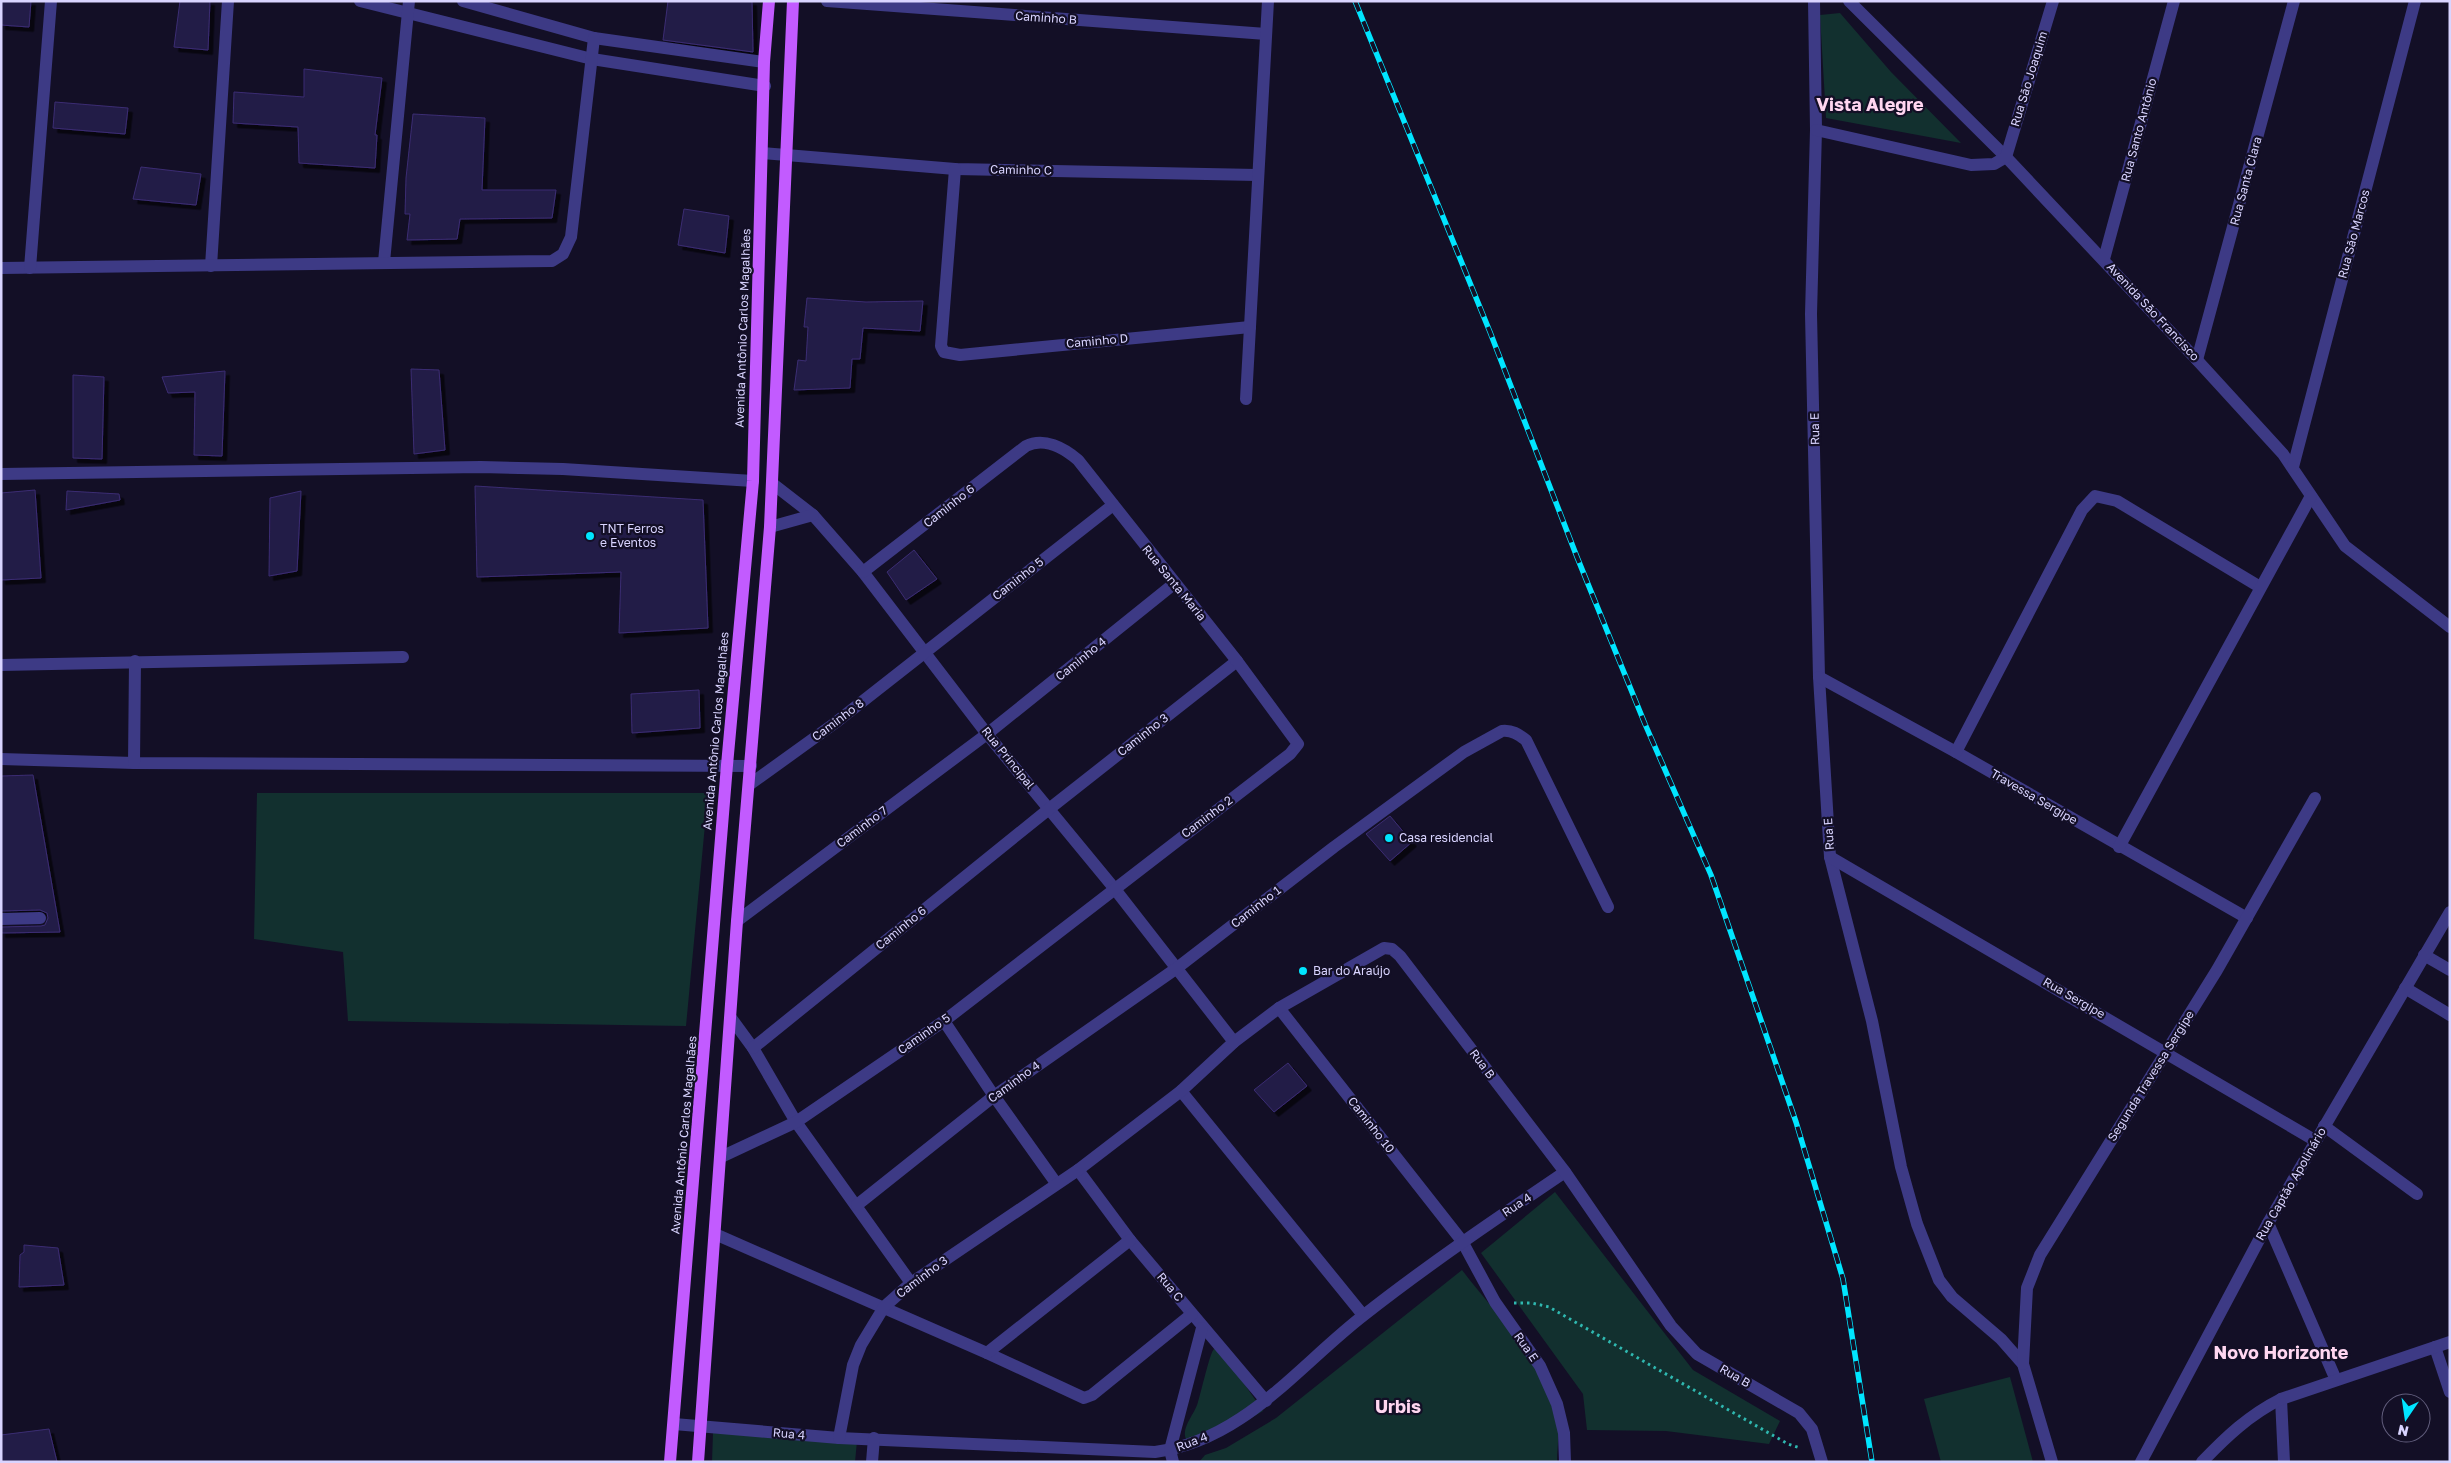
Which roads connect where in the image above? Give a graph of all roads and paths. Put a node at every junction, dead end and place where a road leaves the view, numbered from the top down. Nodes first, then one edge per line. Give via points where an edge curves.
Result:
1 (51, 1) edge
2 (228, 1) edge
3 (360, 1) edge
4 (463, 1) edge
5 (769, 1) edge
6 (793, 1) edge
7 (827, 1) edge
8 (1268, 1) edge
9 (1814, 1) edge
10 (1849, 1) edge
11 (2053, 1) edge
12 (2174, 1) edge
13 (2294, 1) edge
14 (2415, 1) edge
15 (408, 7) edge
16 (1266, 34) junction
17 (594, 38) junction
18 (592, 59) junction
19 (764, 62) junction
20 (765, 86) junction
21 (1816, 130) junction
22 (762, 153) junction
23 (786, 155) junction
24 (2006, 157) junction
25 (955, 169) junction
26 (1257, 175) junction
27 (2104, 259) junction
28 (384, 262) junction
29 (211, 266) junction
30 (1, 268) edge
31 (30, 268) junction
32 (1250, 327) junction
33 (2197, 360) junction
34 (1246, 398) dead end
35 (1035, 442) joint
36 (2293, 467) junction
37 (1, 474) edge
38 (752, 481) junction
39 (773, 484) junction
40 (2311, 496) junction
41 (1113, 506) junction
42 (813, 515) junction
43 (770, 528) junction
44 (863, 572) junction
45 (1174, 583) junction
46 (2260, 587) junction
47 (2450, 627) edge
48 (924, 653) junction
49 (403, 657) dead end
50 (135, 661) junction
51 (1237, 661) junction
52 (1, 665) edge
53 (1819, 677) junction
54 (988, 734) junction
55 (1298, 744) joint
56 (1956, 752) junction
57 (1, 759) edge
58 (134, 763) junction
59 (726, 765) junction
60 (751, 766) junction
61 (750, 785) junction
62 (2315, 798) dead end
63 (1049, 808) junction
64 (2120, 847) junction
65 (1830, 857) junction
66 (1114, 888) junction
67 (1608, 907) dead end
68 (2450, 912) edge
69 (40, 918) dead end
70 (2247, 918) junction
71 (1, 919) edge
72 (737, 921) junction
73 (2424, 955) junction
74 (1177, 968) junction
75 (2450, 970) edge
76 (2405, 988) junction
77 (1279, 1008) junction
78 (2450, 1015) edge
79 (731, 1018) junction
80 (944, 1021) junction
81 (1234, 1042) junction
82 (753, 1048) junction
83 (2167, 1052) junction
84 (1181, 1091) junction
85 (994, 1096) junction
86 (796, 1122) junction
87 (2324, 1126) junction
88 (2316, 1141) junction
89 (721, 1157) junction
90 (1078, 1170) junction
91 (1565, 1172) junction
92 (1056, 1183) junction
93 (2418, 1194) dead end
94 (857, 1205) junction
95 (2268, 1223) junction
96 (715, 1234) junction
97 (1130, 1240) junction
98 (1462, 1241) junction
99 (911, 1283) junction
100 (1495, 1302) junction
101 (884, 1308) junction
102 (1192, 1314) junction
103 (1362, 1316) junction
104 (1202, 1328) junction
105 (2450, 1342) edge
106 (2435, 1347) junction
107 (987, 1353) junction
108 (2023, 1364) junction
109 (2336, 1380) junction
110 (2450, 1392) edge
111 (2281, 1399) junction
112 (1266, 1401) junction
113 (674, 1424) junction
114 (701, 1426) junction
115 (839, 1438) junction
116 (874, 1438) junction
117 (1172, 1456) edge
118 (1821, 1457) edge
119 (670, 1462) edge
120 (698, 1462) edge
121 (872, 1462) edge
122 (1565, 1462) edge
123 (2052, 1462) edge
124 (2141, 1462) edge
125 (2202, 1462) edge
126 (2284, 1462) edge

1 - 31 street
2 - 29 street
3 - 15 street
4 - 17 street
5 - 19 main road, Avenida Antônio Carlos Magalhães
6 - 23 main road
7 - 16 street, Caminho B
8 - 16 street
9 - 21 street, Rua E
10 - 24 street, Avenida São Francisco
11 - 24 street, Rua São Joaquim
12 - 27 street, Rua Santo Antônio
13 - 33 street, Rua Santa Clara
14 - 36 street, Rua São Marcos
15 - 18 street
15 - 28 street
16 - 26 street
17 - 18 street
17 - 19 street
18 - 20 street
18 - 28 street via 571,237 563,254 552,261
19 - 20 main road, Avenida Antônio Carlos Magalhães
20 - 22 main road, Avenida Antônio Carlos Magalhães
21 - 24 street via 1971,166 1994,164
21 - 53 street, Rua E via 1811,314
22 - 23 street, Caminho C
22 - 38 main road, Avenida Antônio Carlos Magalhães
23 - 25 street, Caminho C
23 - 39 main road
24 - 27 street, Avenida São Francisco
25 - 26 street, Caminho C
25 - 32 street, Caminho D via 941,346 944,352 960,354
26 - 32 street
27 - 33 street, Avenida São Francisco
28 - 29 street
29 - 31 street
30 - 31 street
32 - 34 street
33 - 36 street, Avenida São Francisco
35 - 41 street, Rua Santa Maria via 1058,446 1078,460
35 - 44 street, Caminho 6
36 - 40 street, Avenida São Francisco
37 - 38 street via 481,467
38 - 39 main road
38 - 59 main road, Avenida Antônio Carlos Magalhães
39 - 42 street, Rua Principal
39 - 43 main road
40 - 46 street
40 - 47 street, Avenida São Francisco via 2344,546
41 - 45 street, Rua Santa Maria
41 - 48 street, Caminho 5
42 - 43 street
42 - 44 street, Rua Principal
43 - 60 main road
44 - 48 street, Rua Principal
45 - 51 street, Rua Santa Maria
45 - 54 street, Caminho 4
46 - 56 street via 2117,501 2095,496 2082,510
46 - 64 street
48 - 54 street, Rua Principal
48 - 61 street, Caminho 8
49 - 50 street
50 - 52 street
50 - 58 street
51 - 55 street, Rua Santa Maria
51 - 63 street, Caminho 3
53 - 56 street, Travessa Sergipe
53 - 65 street, Rua E
54 - 63 street, Rua Principal
54 - 72 street, Caminho 7
55 - 66 street, Caminho 2 via 1290,754
56 - 64 street, Travessa Sergipe
57 - 58 street
58 - 59 street
59 - 60 street
59 - 113 main road, Avenida Antônio Carlos Magalhães
60 - 61 main road
61 - 72 main road
62 - 70 street, Segunda Travessa Sergipe
63 - 66 street, Rua Principal
63 - 82 street, Caminho 6
64 - 70 street, Travessa Sergipe
65 - 83 street, Rua Sergipe
65 - 108 street, Rua E via 1872,1021 1899,1158 1917,1224 1943,1286 2002,1339
66 - 74 street, Rua Principal
66 - 80 street, Caminho 5
67 - 74 street, Caminho 1 via 1538,760 1526,740 1508,730 1464,752
68 - 73 street, Rua Captão Apolinário
69 - 71 street
70 - 83 street, Segunda Travessa Sergipe
72 - 79 main road
73 - 75 street
73 - 76 street, Rua Captão Apolinário
74 - 81 street, Rua Principal
74 - 85 street, Caminho 4
76 - 78 street
76 - 87 street, Rua Captão Apolinário
77 - 81 street, Rua B
77 - 91 street, Rua B via 1378,950 1392,949
77 - 98 street, Caminho 10
79 - 82 street
79 - 89 main road
80 - 85 street
80 - 86 street, Caminho 5
81 - 84 street, Rua B
82 - 86 street
83 - 88 street, Rua Sergipe
83 - 108 street, Segunda Travessa Sergipe via 2032,1272 2027,1288
84 - 90 street, Rua B
84 - 103 street
85 - 92 street
85 - 94 street, Caminho 4
86 - 89 street, Caminho 5
86 - 94 street
87 - 88 street, Rua Captão Apolinário
87 - 93 street
88 - 95 street, Rua Captão Apolinário
89 - 96 main road
90 - 92 street, Caminho 3
90 - 97 street, Rua C
91 - 98 street, Rua 4
91 - 118 street, Rua B via 1684,1343 1799,1413 1812,1429
92 - 99 street, Caminho 3
94 - 99 street
95 - 109 street
95 - 124 street, Rua Captão Apolinário
96 - 101 street
96 - 114 main road
97 - 102 street, Rua C
97 - 107 street
98 - 100 street, Rua E
98 - 103 street, Rua 4
99 - 101 street, Caminho 3
100 - 118 path via 1549,1307 1788,1444
100 - 122 street, Rua E via 1540,1366 1557,1404 1564,1433
101 - 107 street
101 - 115 street, Caminho 3 via 860,1346 853,1365
102 - 104 street, Rua C
102 - 107 street via 1092,1395 1084,1398
103 - 112 street, Rua 4
104 - 112 street, Rua C
104 - 117 street
105 - 106 street
106 - 109 street
106 - 110 street
108 - 123 street
109 - 111 street
111 - 125 street via 2238,1426
111 - 126 street
112 - 117 street, Rua 4 via 1231,1427
113 - 114 street, Rua 4
113 - 119 main road, Avenida Antônio Carlos Magalhães
114 - 115 street, Rua 4
114 - 120 main road
115 - 116 street, Rua 4
116 - 117 street, Rua 4 via 1155,1452
116 - 121 street

